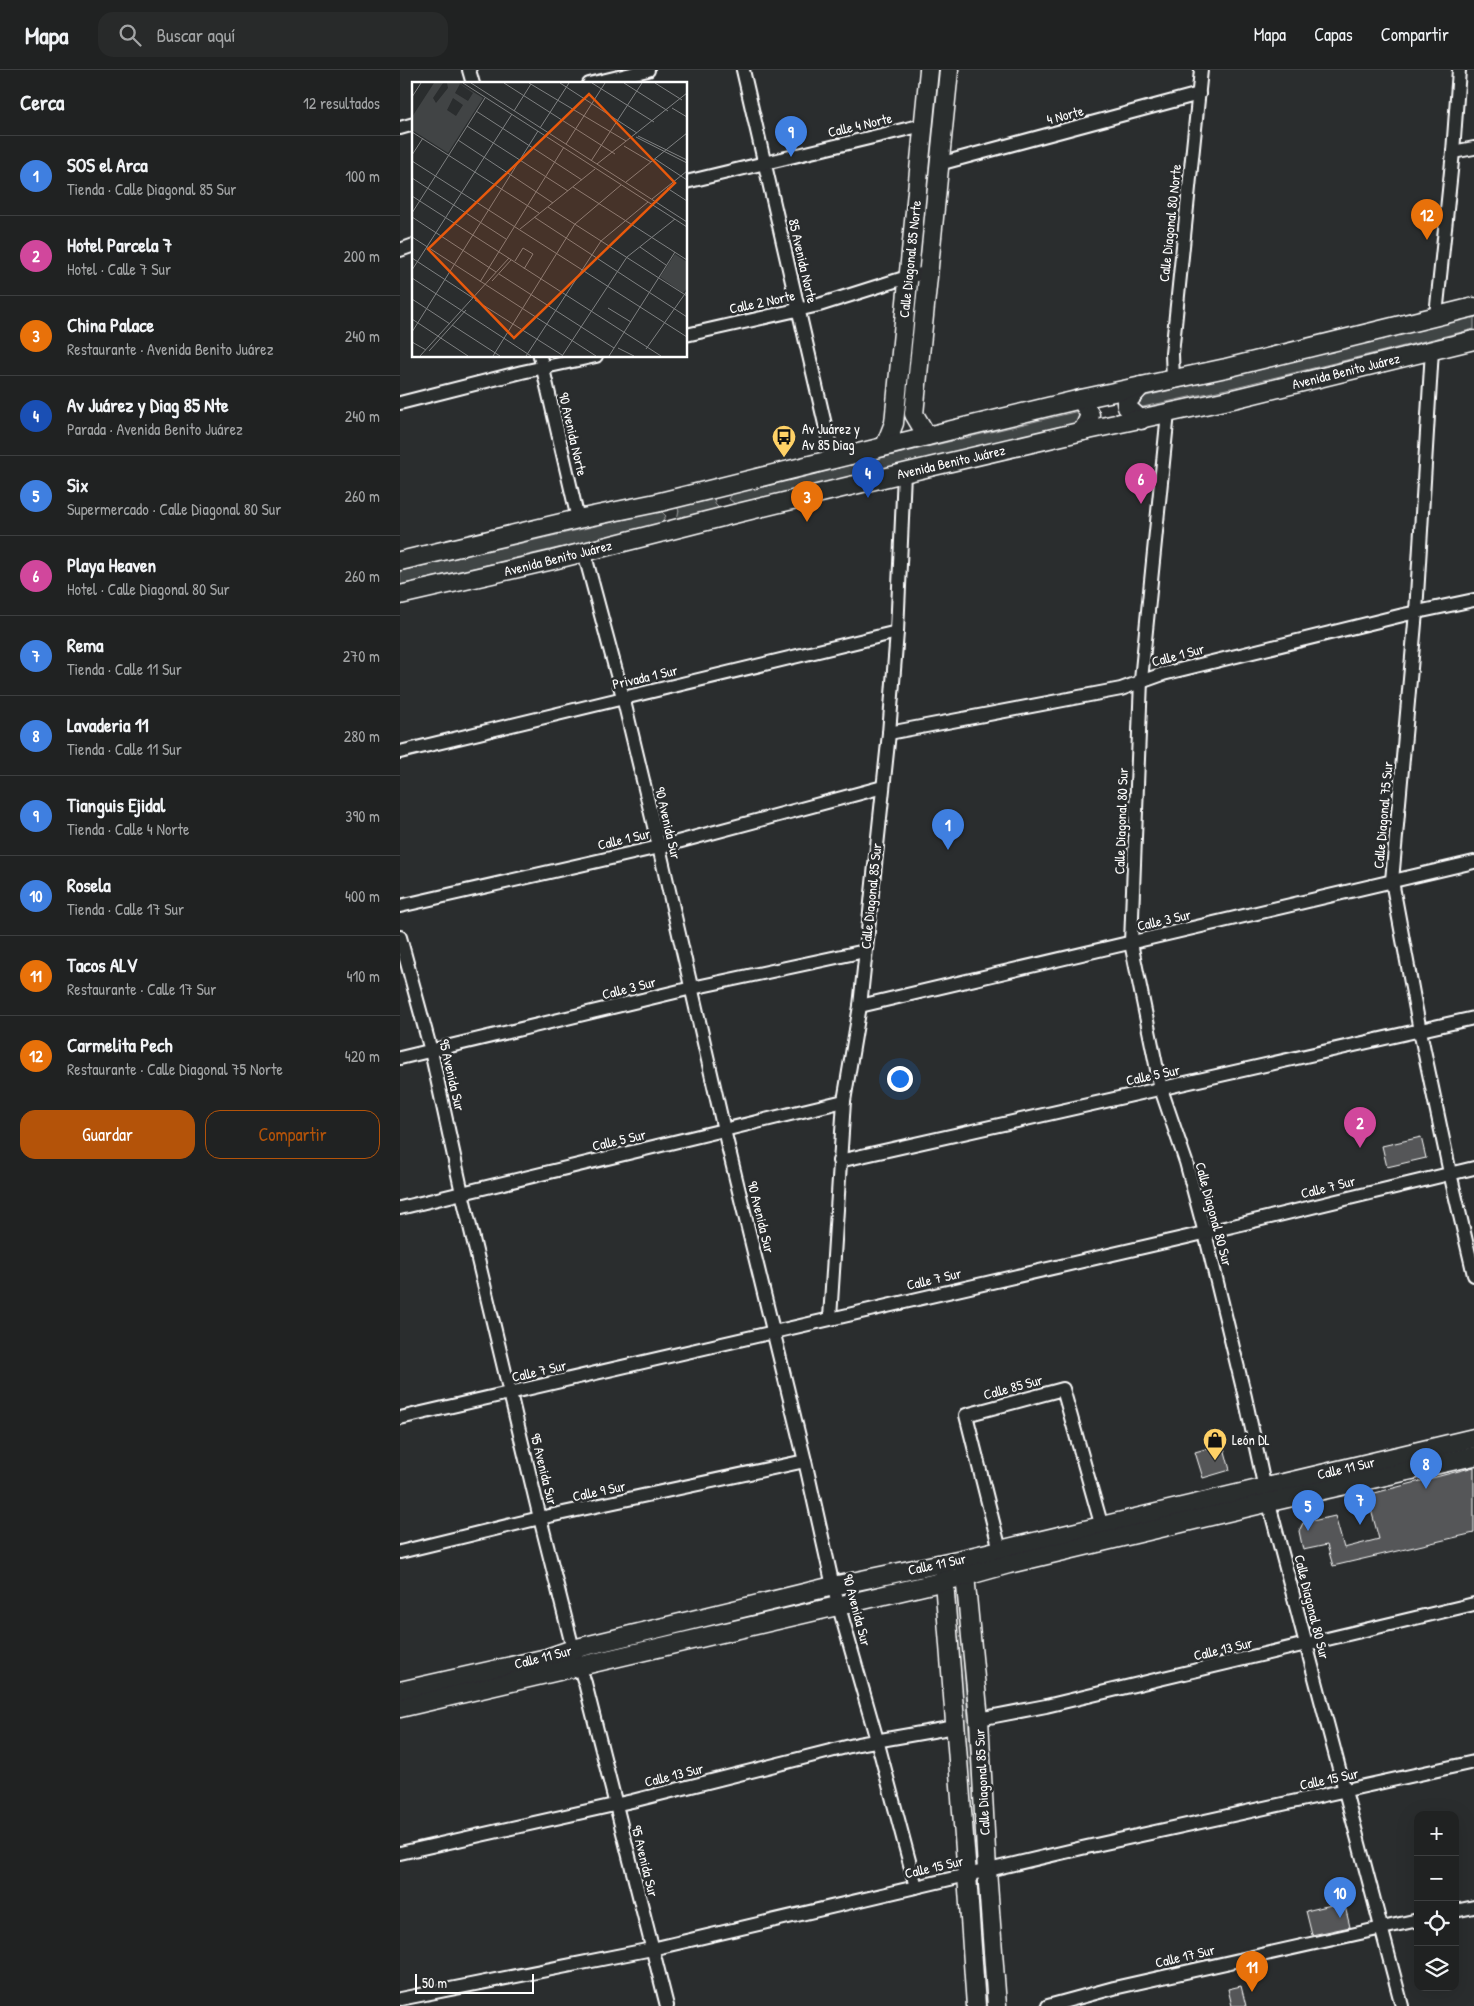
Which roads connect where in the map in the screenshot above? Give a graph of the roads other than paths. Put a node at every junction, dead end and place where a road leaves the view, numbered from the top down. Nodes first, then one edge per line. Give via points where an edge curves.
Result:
1 (648, 70) edge
2 (743, 70) edge
3 (929, 70) edge
4 (949, 70) edge
5 (1201, 70) edge
6 (1460, 70) edge
7 (597, 82) edge
8 (1198, 94) junction
9 (923, 125) junction
10 (1474, 148) edge
11 (1453, 152) junction
12 (764, 163) junction
13 (939, 164) junction
14 (688, 182) edge
15 (412, 246) edge
16 (400, 250) edge
17 (929, 272) junction
18 (908, 277) junction
19 (1474, 307) edge
20 (800, 310) junction
21 (1436, 315) junction
22 (688, 335) edge
23 (1474, 340) edge
24 (1432, 350) junction
25 (578, 358) edge
26 (541, 362) edge
27 (1173, 378) junction
28 (1141, 386) junction
29 (1081, 399) junction
30 (400, 403) edge
31 (1168, 413) junction
32 (1141, 420) junction
33 (1083, 431) junction
34 (927, 436) junction
35 (885, 446) junction
36 (833, 459) junction
37 (904, 473) junction
38 (732, 484) junction
39 (656, 503) junction
40 (734, 514) junction
41 (578, 519) junction
42 (661, 532) junction
43 (584, 552) junction
44 (400, 561) edge
45 (400, 595) edge
46 (1474, 600) edge
47 (1416, 612) junction
48 (897, 632) junction
49 (1141, 680) junction
50 (623, 697) junction
51 (888, 734) junction
52 (400, 752) edge
53 (883, 787) junction
54 (659, 847) junction
55 (1474, 862) edge
56 (1392, 881) junction
57 (400, 906) edge
58 (400, 937) edge
59 (1131, 943) junction
60 (865, 951) junction
61 (692, 988) junction
62 (860, 1006) junction
63 (1474, 1018) edge
64 (1420, 1031) junction
65 (432, 1052) junction
66 (400, 1058) edge
67 (1161, 1089) junction
68 (844, 1101) junction
69 (724, 1130) junction
70 (839, 1161) junction
71 (1474, 1168) edge
72 (1450, 1172) junction
73 (462, 1193) junction
74 (400, 1208) edge
75 (1205, 1232) junction
76 (1474, 1275) edge
77 (830, 1318) junction
78 (774, 1332) junction
79 (510, 1393) junction
80 (400, 1418) edge
81 (1474, 1438) edge
82 (1474, 1456) edge
83 (805, 1461) junction
84 (1267, 1495) junction
85 (540, 1518) junction
86 (1102, 1527) junction
87 (1000, 1550) junction
88 (400, 1552) edge
89 (958, 1566) junction
90 (944, 1582) junction
91 (834, 1586) junction
92 (839, 1604) junction
93 (1474, 1604) edge
94 (1306, 1645) junction
95 (573, 1649) junction
96 (580, 1666) junction
97 (400, 1691) edge
98 (400, 1708) edge
99 (979, 1719) junction
100 (955, 1727) junction
101 (877, 1740) junction
102 (1474, 1762) edge
103 (1345, 1790) junction
104 (616, 1805) junction
105 (400, 1853) edge
106 (987, 1870) junction
107 (967, 1875) junction
108 (916, 1887) junction
109 (1474, 1907) edge
110 (1459, 1911) edge
111 (1414, 1921) edge
112 (1381, 1928) junction
113 (652, 1949) junction
114 (400, 1999) edge
115 (666, 2006) edge
116 (976, 2006) edge
117 (997, 2006) edge
118 (1048, 2006) edge
119 (1402, 2006) edge

1 - 7 street
2 - 12 street, 85 Avenida Norte
3 - 9 main road, Calle Diagonal 85 Norte
4 - 13 main road, Calle Diagonal 85 Norte
5 - 8 street, Calle Diagonal 80 Norte
6 - 11 street
8 - 13 street, 4 Norte
8 - 27 street, Calle Diagonal 80 Norte via 1172,354
9 - 12 street, Calle 4 Norte
9 - 18 main road, Calle Diagonal 85 Norte
10 - 11 street
11 - 21 street
12 - 14 street, Calle 4 Norte
12 - 20 street, 85 Avenida Norte
13 - 17 main road, Calle Diagonal 85 Norte
15 - 16 street
17 - 18 street, Calle 2 Norte
17 - 34 main road, Calle Diagonal 85 Norte via 914,414
18 - 20 street, Calle 2 Norte
18 - 35 main road, Calle Diagonal 85 Norte via 894,423
19 - 21 main road
20 - 22 street, Calle 2 Norte
20 - 36 street, 85 Avenida Norte
21 - 27 main road via 1226,368
23 - 24 main road, Avenida Benito Juárez
24 - 31 main road, Avenida Benito Juárez
24 - 47 street, Calle Diagonal 75 Sur
25 - 26 street
26 - 30 street
26 - 41 street, 90 Avenida Norte
27 - 28 main road
28 - 29 main road
28 - 32 main road via 1126,403
29 - 33 main road via 1090,415
29 - 34 main road
31 - 32 main road, Avenida Benito Juárez
31 - 49 street, Calle Diagonal 80 Sur
32 - 33 main road, Avenida Benito Juárez
33 - 37 main road, Avenida Benito Juárez
34 - 35 main road
35 - 36 main road
36 - 38 main road
37 - 40 main road, Avenida Benito Juárez
37 - 48 street, Calle Diagonal 85 Sur
38 - 39 main road
38 - 40 main road via 722,498
39 - 41 main road
39 - 42 main road via 672,517
40 - 42 main road, Avenida Benito Juárez
41 - 44 main road
42 - 43 main road, Avenida Benito Juárez
43 - 45 main road, Avenida Benito Juárez
43 - 50 street, 90 Avenida Sur
46 - 47 street, Calle 1 Sur
47 - 49 street, Calle 1 Sur
47 - 56 street, Calle Diagonal 75 Sur
48 - 50 street, Privada 1 Sur
48 - 51 street, Calle Diagonal 85 Sur
49 - 51 street, Calle 1 Sur via 1121,689
49 - 59 street, Calle Diagonal 80 Sur
50 - 52 street, Privada 1 Sur
50 - 54 street, 90 Avenida Sur
51 - 53 street, Calle Diagonal 85 Sur
53 - 54 street, Calle 1 Sur
53 - 60 street, Calle Diagonal 85 Sur
54 - 57 street, Calle 1 Sur
54 - 61 street, 90 Avenida Sur
55 - 56 street, Calle 3 Sur
56 - 59 street, Calle 3 Sur
56 - 64 street, Calle Diagonal 75 Sur
58 - 65 street, 95 Avenida Sur
59 - 62 street, Calle 3 Sur
59 - 67 street, Calle Diagonal 80 Sur
60 - 61 street, Calle 3 Sur
60 - 62 street, Calle Diagonal 85 Sur
61 - 65 street, Calle 3 Sur
61 - 69 street, 90 Avenida Sur
62 - 68 street, Calle Diagonal 85 Sur
63 - 64 street, Calle 5 Sur
64 - 67 street, Calle 5 Sur
64 - 72 street, Calle Diagonal 75 Sur
65 - 66 street, Calle 3 Sur
65 - 73 street, 95 Avenida Sur
67 - 70 street, Calle 5 Sur
67 - 75 street, Calle Diagonal 80 Sur
68 - 69 street, Calle 5 Sur
68 - 70 street, Calle Diagonal 85 Sur
69 - 73 street, Calle 5 Sur
69 - 78 street, 90 Avenida Sur
70 - 77 street, Calle Diagonal 85 Sur
71 - 72 street, Calle 7 Sur
72 - 75 street, Calle 7 Sur
72 - 76 street, Calle Diagonal 75 Sur
73 - 74 street, Calle 5 Sur
73 - 79 street, 95 Avenida Sur
75 - 77 street, Calle 7 Sur
75 - 84 street, Calle Diagonal 80 Sur
77 - 78 street, Calle 7 Sur
78 - 79 street, Calle 7 Sur
78 - 83 street, 90 Avenida Sur
79 - 80 street, Calle 7 Sur
79 - 85 street, 95 Avenida Sur
81 - 84 main road, Calle 11 Sur
82 - 84 main road, Calle 11 Sur
83 - 85 street, Calle 9 Sur
83 - 91 street, 90 Avenida Sur
84 - 86 main road, Calle 11 Sur
84 - 89 main road, Calle 11 Sur via 1008,1564
84 - 94 street, Calle Diagonal 80 Sur
85 - 88 street, Calle 9 Sur
85 - 95 street, 95 Avenida Sur
86 - 87 main road, Calle 11 Sur
86 - 87 street, Calle 85 Sur via 1063,1389 966,1415
87 - 89 main road, Calle 11 Sur
89 - 90 main road, Calle 11 Sur
89 - 91 main road, Calle 11 Sur
89 - 99 main road, Calle Diagonal 85 Sur
90 - 92 main road, Calle 11 Sur
90 - 100 main road, Calle Diagonal 85 Sur
91 - 92 street, 90 Avenida Sur
91 - 95 main road, Calle 11 Sur
92 - 96 main road, Calle 11 Sur
92 - 101 street, 90 Avenida Sur
93 - 94 street, Calle 13 Sur
94 - 99 street, Calle 13 Sur
94 - 103 street, Calle Diagonal 80 Sur
95 - 96 street, 95 Avenida Sur
95 - 97 main road, Calle 11 Sur
96 - 98 main road, Calle 11 Sur
96 - 104 street, 95 Avenida Sur
99 - 106 main road, Calle Diagonal 85 Sur
100 - 101 street, Calle 13 Sur
100 - 107 main road, Calle Diagonal 85 Sur
101 - 104 street, Calle 13 Sur
101 - 108 street, 90 Avenida Sur
102 - 103 street, Calle 15 Sur
103 - 106 street, Calle 15 Sur
103 - 112 street, Calle Diagonal 80 Sur
104 - 105 street, Calle 13 Sur
104 - 113 street, 95 Avenida Sur
106 - 107 street, Calle 15 Sur
106 - 117 main road, Calle Diagonal 85 Sur
107 - 108 street, Calle 15 Sur
107 - 116 main road, Calle Diagonal 85 Sur
108 - 113 street, Calle 15 Sur
109 - 110 street
111 - 112 street, Calle 17 Sur
112 - 118 street, Calle 17 Sur
112 - 119 street, Calle Diagonal 80 Sur
113 - 114 street, Calle 15 Sur
113 - 115 street, 95 Avenida Sur

